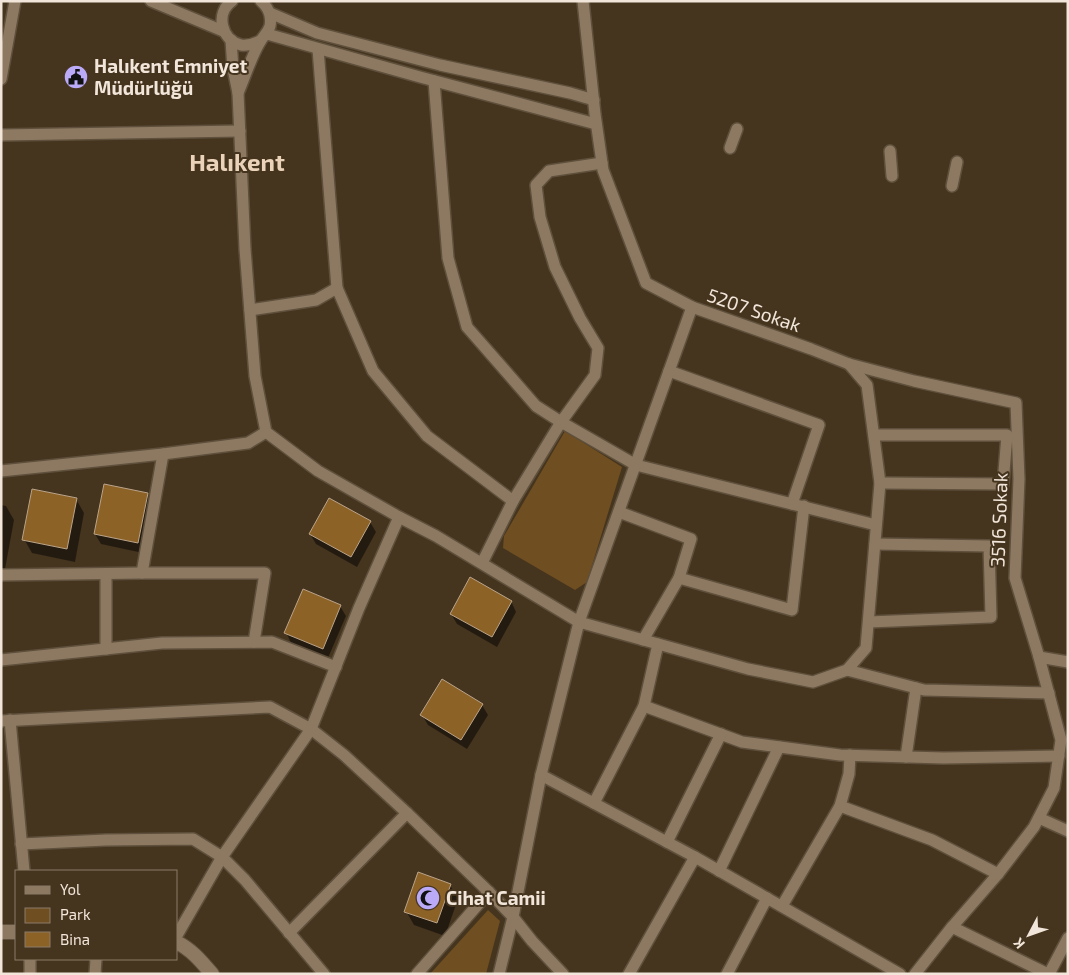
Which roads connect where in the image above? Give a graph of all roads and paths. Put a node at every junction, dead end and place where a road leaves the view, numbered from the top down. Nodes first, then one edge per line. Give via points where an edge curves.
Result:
1 (15, 1) edge
2 (151, 1) edge
3 (583, 1) edge
4 (228, 2) edge
5 (265, 5) edge
6 (223, 31) junction
7 (264, 37) junction
8 (231, 40) junction
9 (318, 49) junction
10 (1, 79) edge
11 (434, 81) junction
12 (238, 93) junction
13 (594, 100) junction
14 (596, 124) junction
15 (738, 129) dead end
16 (240, 132) junction
17 (1, 135) edge
18 (730, 148) dead end
19 (890, 151) dead end
20 (957, 162) dead end
21 (602, 163) junction
22 (892, 176) dead end
23 (952, 186) dead end
24 (337, 288) junction
25 (692, 307) junction
26 (250, 310) junction
27 (849, 364) junction
28 (669, 371) junction
29 (1016, 403) joint
30 (561, 422) junction
31 (266, 432) junction
32 (874, 434) junction
33 (163, 454) junction
34 (636, 465) junction
35 (1, 471) edge
36 (880, 482) junction
37 (514, 501) junction
38 (798, 505) junction
39 (619, 512) junction
40 (399, 517) junction
41 (876, 525) junction
42 (875, 544) junction
43 (482, 563) junction
44 (142, 573) junction
45 (106, 574) junction
46 (1, 575) edge
47 (679, 578) junction
48 (580, 622) junction
49 (869, 622) junction
50 (644, 640) junction
51 (254, 642) junction
52 (658, 644) junction
53 (106, 649) junction
54 (1039, 656) junction
55 (1, 660) edge
56 (1068, 662) edge
57 (336, 666) junction
58 (848, 670) junction
59 (916, 688) junction
60 (1049, 693) junction
61 (644, 706) junction
62 (6, 721) edge
63 (311, 729) junction
64 (721, 734) junction
65 (779, 747) junction
66 (850, 755) junction
67 (1059, 756) junction
68 (906, 757) junction
69 (541, 775) junction
70 (594, 803) junction
71 (840, 806) junction
72 (407, 813) junction
73 (1039, 818) junction
74 (1068, 831) edge
75 (667, 842) junction
76 (20, 844) junction
77 (222, 857) junction
78 (695, 857) junction
79 (24, 870) edge
80 (719, 871) junction
81 (998, 874) junction
82 (489, 892) junction
83 (767, 898) junction
84 (782, 906) junction
85 (513, 917) junction
86 (952, 927) junction
87 (1, 932) edge
88 (15, 932) edge
89 (289, 933) junction
90 (178, 934) edge
91 (1068, 938) edge
92 (178, 943) edge
93 (30, 960) edge
94 (96, 960) edge
95 (633, 972) edge
96 (30, 974) edge
97 (96, 974) edge
98 (212, 974) edge
99 (324, 974) edge
100 (417, 974) edge
101 (499, 974) edge
102 (563, 974) edge
103 (726, 974) edge
104 (900, 974) edge
105 (915, 974) edge
106 (1048, 974) edge

1 - 10 street
2 - 6 street
3 - 13 street
4 - 6 street via 223,12
5 - 7 street via 271,24
5 - 13 street via 317,33
6 - 8 street
7 - 8 street via 251,45
7 - 9 street
7 - 12 street
8 - 12 street
9 - 11 street
9 - 24 street
11 - 14 street
11 - 30 street via 448,258 467,327 536,406
12 - 16 street
13 - 14 street, 5207 Sokak
14 - 21 street, 5207 Sokak
15 - 18 street
16 - 17 street
16 - 26 street
19 - 22 street
20 - 23 street
21 - 25 street, 5207 Sokak via 646,283
21 - 30 street via 550,171 536,185 540,217 555,267 598,348 595,375
24 - 26 street via 316,300
24 - 37 street via 373,371 427,436
25 - 27 street, 5207 Sokak
25 - 28 street
26 - 31 street via 255,376
27 - 29 street, 5207 Sokak
27 - 32 street via 867,386
28 - 34 street
28 - 38 street via 819,426
29 - 54 street, 3516 Sokak via 1019,479 1015,578
30 - 34 street
30 - 37 street
31 - 33 street via 248,442
31 - 40 street via 318,471
32 - 36 street
32 - 36 street via 1007,435 1003,484
33 - 35 street
33 - 44 street
34 - 38 street
34 - 39 street
36 - 41 street
37 - 43 street
38 - 41 street
38 - 47 street via 792,610
39 - 47 street via 692,539
39 - 48 street
40 - 43 street
40 - 57 street
41 - 42 street
42 - 49 street
42 - 49 street via 989,546 991,618
43 - 48 street
44 - 45 street
44 - 51 street via 265,573
45 - 46 street
45 - 53 street
47 - 50 street
48 - 50 street
48 - 69 street
49 - 58 street via 866,648
50 - 52 street
51 - 53 street via 162,643
51 - 57 street via 272,642
52 - 58 street via 748,669 813,682
52 - 61 street
53 - 55 street
54 - 56 street
54 - 60 street, 3516 Sokak
57 - 63 street
58 - 59 street
59 - 60 street
59 - 68 street
60 - 67 street, 3516 Sokak via 1061,740
61 - 64 street
61 - 70 street
62 - 63 street via 270,707
62 - 76 street
63 - 72 street
63 - 77 street
64 - 65 street via 742,742
64 - 75 street
65 - 66 street
65 - 80 street
66 - 68 street
66 - 71 street via 849,774
67 - 68 street
67 - 73 street, 3516 Sokak via 1054,788
69 - 70 street
69 - 85 street
70 - 75 street
71 - 81 street via 932,840
71 - 84 street
72 - 82 street
72 - 89 street
73 - 74 street
73 - 81 street, 3516 Sokak
75 - 78 street
76 - 77 street via 193,839
76 - 79 street
77 - 89 street
77 - 90 street
78 - 80 street
78 - 95 street
80 - 83 street
81 - 86 street, 3516 Sokak
82 - 85 street
82 - 100 street
83 - 84 street
83 - 103 street
84 - 104 street
85 - 101 street
85 - 102 street
86 - 105 street, 3516 Sokak
86 - 106 street
87 - 88 street
89 - 99 street
91 - 106 street
92 - 98 street via 190,950
93 - 96 street
94 - 97 street

